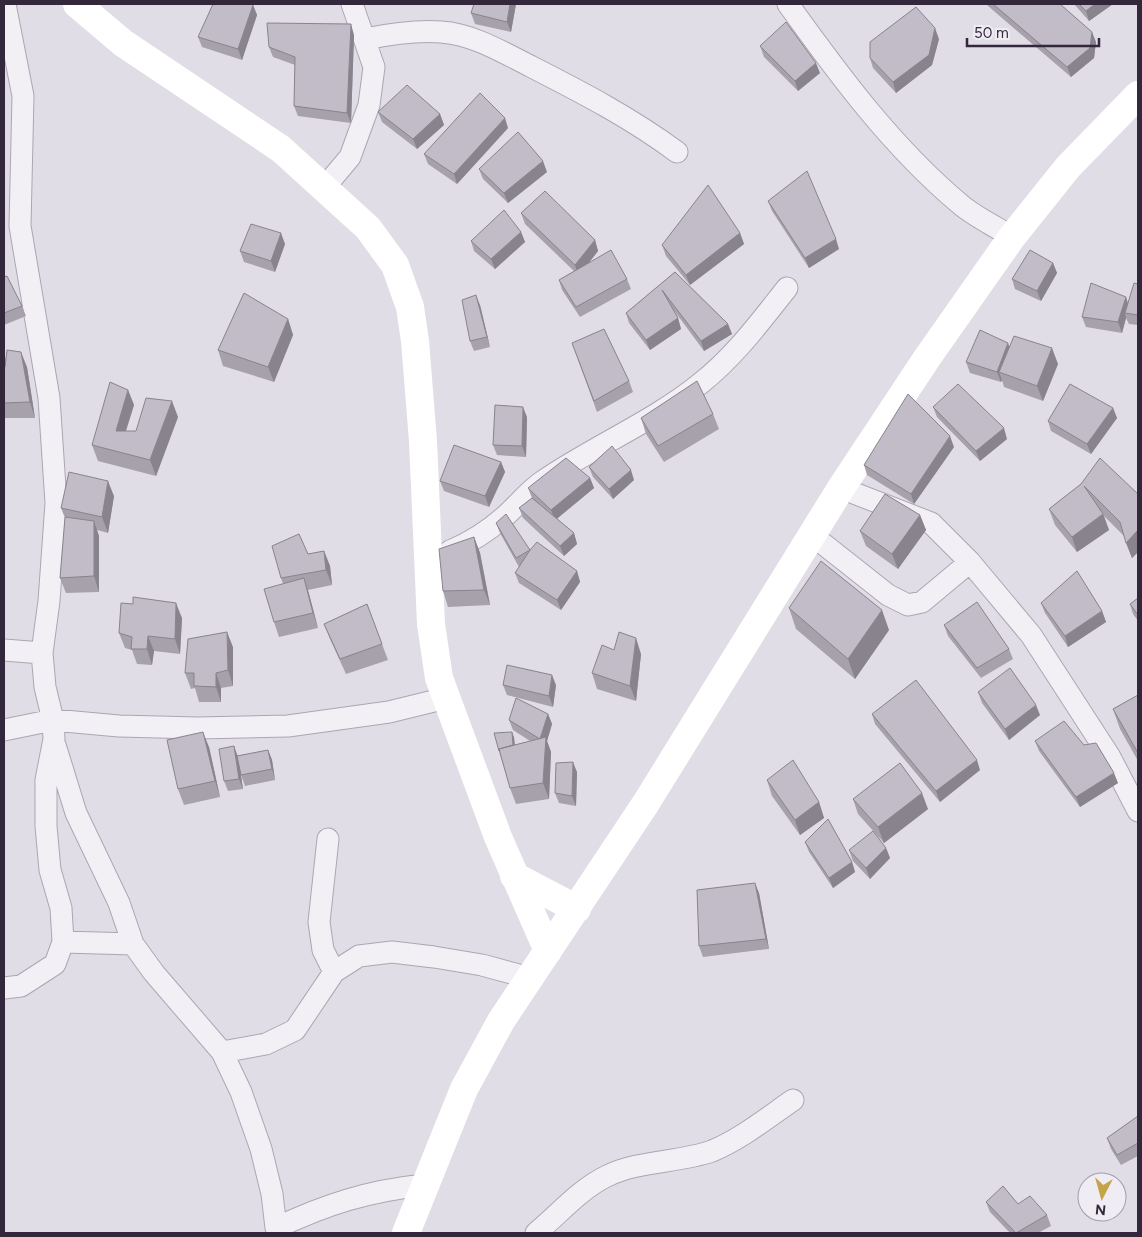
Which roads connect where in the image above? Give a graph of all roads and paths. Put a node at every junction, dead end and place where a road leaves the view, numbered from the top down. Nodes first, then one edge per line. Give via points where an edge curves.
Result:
1 (5, 4) edge
2 (77, 4) edge
3 (352, 4) edge
4 (788, 4) edge
5 (365, 39) junction
6 (1138, 95) edge
7 (676, 152) dead end
8 (324, 188) junction
9 (1012, 237) junction
10 (787, 288) dead end
11 (841, 488) junction
12 (812, 535) junction
13 (427, 552) junction
14 (970, 562) junction
15 (4, 650) edge
16 (42, 653) junction
17 (446, 698) junction
18 (4, 730) edge
19 (53, 730) junction
20 (1138, 811) edge
21 (328, 839) dead end
22 (514, 876) junction
23 (576, 910) junction
24 (63, 942) junction
25 (133, 944) junction
26 (548, 951) junction
27 (334, 972) junction
28 (530, 978) junction
29 (4, 988) edge
30 (222, 1052) junction
31 (793, 1100) dead end
32 (424, 1185) junction
33 (269, 1231) edge
34 (406, 1233) edge
35 (536, 1233) edge

1 - 16 street via 24,96 20,226 48,398 56,503
2 - 8 main road via 123,43 281,149
3 - 5 street
4 - 9 street via 907,156 962,205
5 - 7 street via 392,34 441,32 465,36 614,109
5 - 8 street via 374,67 369,105 350,157
6 - 9 main road via 1068,167
8 - 13 main road via 368,228 390,257 410,308 424,441
9 - 11 main road via 926,358
10 - 13 street via 740,348 700,384 532,488 505,516 474,540 449,552
11 - 12 main road
11 - 14 street via 931,524
12 - 14 street via 888,595 908,605 922,602
12 - 23 main road
13 - 17 main road via 431,624 439,678
14 - 20 street via 1032,635 1110,757
15 - 16 street
16 - 19 street
17 - 19 street via 389,712 288,726
17 - 22 main road
18 - 19 street
19 - 24 street via 46,780 46,826 50,870 61,908
19 - 25 street via 76,813 119,903
21 - 27 street via 319,922 323,950
22 - 23 main road
22 - 26 main road
23 - 26 main road
24 - 25 street
24 - 29 street via 55,964 20,986
25 - 30 street
26 - 28 main road
27 - 28 street via 359,956 392,952 482,965
27 - 30 street via 295,1030 266,1044
28 - 32 main road via 501,1021 464,1089
30 - 33 street via 242,1092 261,1149 272,1194
31 - 35 street via 742,1136 712,1151 608,1175
32 - 33 street via 384,1189 342,1201
32 - 34 main road

